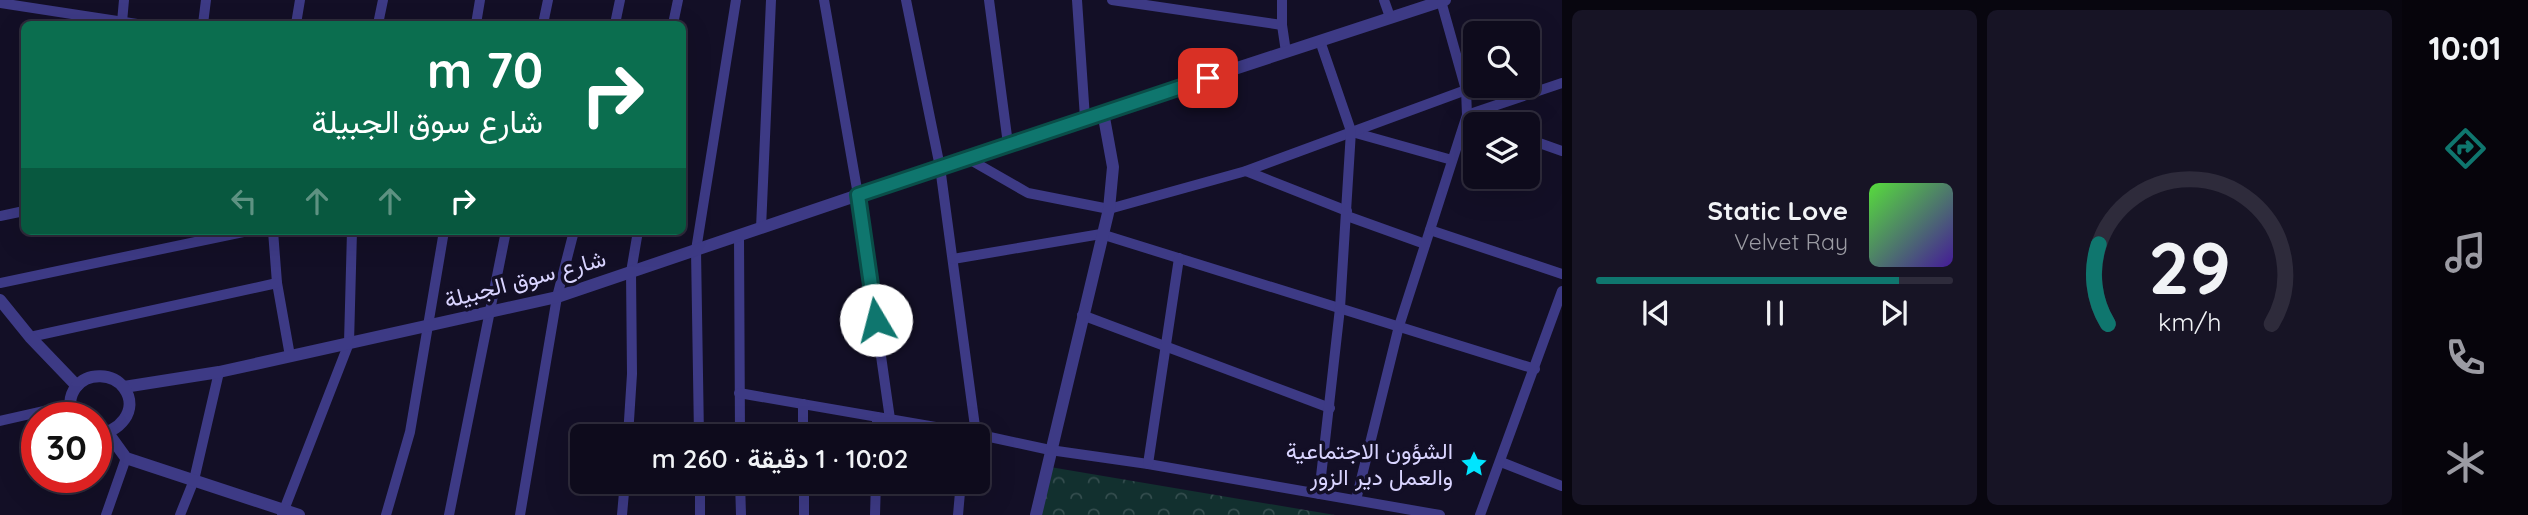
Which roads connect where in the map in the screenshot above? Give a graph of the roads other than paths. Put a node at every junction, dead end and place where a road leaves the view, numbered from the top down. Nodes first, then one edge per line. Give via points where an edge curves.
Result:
1 (124, 0) edge
2 (206, 0) edge
3 (300, 0) edge
4 (383, 0) edge
5 (480, 0) edge
6 (548, 0) edge
7 (620, 0) edge
8 (678, 0) edge
9 (736, 0) edge
10 (771, 0) edge
11 (824, 0) edge
12 (906, 0) edge
13 (989, 0) edge
14 (1077, 0) edge
15 (1112, 0) edge
16 (1282, 0) edge
17 (1384, 0) edge
18 (1443, 1) edge
19 (0, 3) edge
20 (1168, 4) edge
21 (1390, 18) junction
22 (116, 21) edge
23 (122, 21) edge
24 (203, 21) edge
25 (296, 21) edge
26 (378, 21) edge
27 (476, 21) edge
28 (544, 21) edge
29 (616, 21) edge
30 (674, 21) edge
31 (1282, 24) junction
32 (1320, 41) junction
33 (1286, 52) junction
34 (1463, 78) edge
35 (1562, 83) edge
36 (1463, 91) edge
37 (1103, 112) junction
38 (1479, 112) edge
39 (1085, 118) junction
40 (1463, 128) edge
41 (1351, 131) junction
42 (1008, 144) junction
43 (1540, 144) edge
44 (1562, 152) edge
45 (967, 158) junction
46 (1452, 160) junction
47 (940, 167) junction
48 (1246, 171) junction
49 (858, 195) junction
50 (1109, 209) junction
51 (21, 212) edge
52 (1347, 213) junction
53 (0, 216) edge
54 (761, 228) junction
55 (1430, 230) junction
56 (1101, 234) junction
57 (229, 235) edge
58 (272, 235) edge
59 (352, 235) edge
60 (443, 235) edge
61 (505, 235) edge
62 (573, 235) edge
63 (637, 235) edge
64 (739, 236) junction
65 (1425, 244) junction
66 (696, 250) junction
67 (1179, 258) junction
68 (953, 259) junction
69 (631, 272) junction
70 (1562, 274) edge
71 (0, 283) edge
72 (277, 283) junction
73 (1562, 291) edge
74 (557, 297) junction
75 (0, 300) edge
76 (1340, 308) junction
77 (491, 312) junction
78 (1082, 315) junction
79 (429, 326) junction
80 (1399, 326) junction
81 (30, 337) junction
82 (349, 344) junction
83 (1167, 346) junction
84 (290, 356) junction
85 (1535, 369) junction
86 (219, 372) junction
87 (77, 386) junction
88 (124, 387) junction
89 (739, 393) junction
90 (71, 402) edge
91 (803, 404) junction
92 (1329, 408) junction
93 (21, 416) edge
94 (877, 417) junction
95 (890, 419) junction
96 (0, 421) edge
97 (629, 424) edge
98 (699, 424) edge
99 (740, 424) edge
100 (803, 424) edge
101 (877, 424) edge
102 (916, 424) edge
103 (968, 424) edge
104 (112, 429) edge
105 (990, 438) edge
106 (112, 444) edge
107 (1050, 450) junction
108 (126, 458) junction
109 (1501, 462) junction
110 (1148, 464) junction
111 (194, 480) junction
112 (1562, 486) edge
113 (624, 494) edge
114 (700, 494) edge
115 (740, 494) edge
116 (804, 494) edge
117 (876, 494) edge
118 (960, 494) edge
119 (1319, 494) junction
120 (1356, 500) junction
121 (283, 513) edge
122 (106, 515) edge
123 (180, 515) edge
124 (299, 515) edge
125 (386, 515) edge
126 (449, 515) edge
127 (520, 515) edge
128 (622, 515) edge
129 (700, 515) edge
130 (741, 515) edge
131 (804, 515) edge
132 (875, 515) edge
133 (958, 515) edge
134 (1036, 515) edge
135 (1440, 515) edge
136 (1480, 515) edge

1 - 23 street
2 - 24 street
3 - 25 street
4 - 26 street
5 - 27 street
6 - 28 street
7 - 29 street
8 - 30 street
9 - 66 street
10 - 54 street
11 - 49 street
12 - 47 street
13 - 42 street
14 - 39 street
15 - 20 street
16 - 31 street
17 - 21 street
18 - 21 street, شارع سوق الجبيلة
18 - 34 street
19 - 22 street
20 - 31 street
21 - 32 street, شارع سوق الجبيلة
31 - 33 street
32 - 33 street, شارع سوق الجبيلة
32 - 41 street
33 - 37 street, شارع سوق الجبيلة
35 - 38 street
36 - 41 street
37 - 39 street, شارع سوق الجبيلة
37 - 50 street via 1113,167
39 - 42 street, شارع سوق الجبيلة
40 - 46 street
41 - 46 street
41 - 48 street
41 - 52 street
42 - 45 street, شارع سوق الجبيلة
43 - 44 street
45 - 47 street, شارع سوق الجبيلة
45 - 50 street via 1028,193
46 - 55 street
47 - 49 street, شارع سوق الجبيلة
47 - 68 street
48 - 50 street
48 - 52 street
49 - 54 street, شارع سوق الجبيلة
49 - 95 street
50 - 56 street
51 - 53 street
52 - 65 street
52 - 76 street
54 - 64 street, شارع سوق الجبيلة
55 - 65 street
55 - 70 street
56 - 67 street
56 - 68 street
56 - 78 street
57 - 71 street
58 - 72 street
59 - 82 street
60 - 79 street
61 - 77 street
62 - 74 street
63 - 69 street
64 - 66 street, شارع سوق الجبيلة
64 - 89 street
65 - 80 street
66 - 69 street, شارع سوق الجبيلة
66 - 98 street
67 - 76 street
67 - 83 street
68 - 103 street
69 - 74 street, شارع سوق الجبيلة
69 - 97 street
72 - 81 street
72 - 84 street
73 - 85 street
74 - 77 street, شارع سوق الجبيلة
74 - 127 street
75 - 81 street
76 - 80 street
76 - 92 street
77 - 79 street, شارع سوق الجبيلة
77 - 126 street
78 - 83 street
78 - 107 street
79 - 82 street, شارع سوق الجبيلة
79 - 125 street via 410,432
80 - 85 street
80 - 120 street
81 - 87 street
82 - 84 street, شارع سوق الجبيلة
82 - 121 street
83 - 92 street
83 - 110 street
84 - 86 street, شارع سوق الجبيلة
85 - 109 street
86 - 88 street, شارع سوق الجبيلة
86 - 111 street
87 - 88 street via 104,376
87 - 90 street
88 - 104 street via 129,401 127,416
89 - 91 street
89 - 99 street
91 - 94 street
91 - 100 street
92 - 119 street
93 - 96 street
94 - 95 street
94 - 101 street
95 - 102 street
105 - 107 street
106 - 108 street
107 - 110 street
107 - 134 street
108 - 111 street
108 - 122 street
109 - 112 street
109 - 136 street
110 - 119 street
111 - 121 street
111 - 123 street
113 - 128 street
114 - 129 street
115 - 130 street
116 - 131 street
117 - 132 street
118 - 133 street
119 - 120 street
120 - 135 street
121 - 124 street

